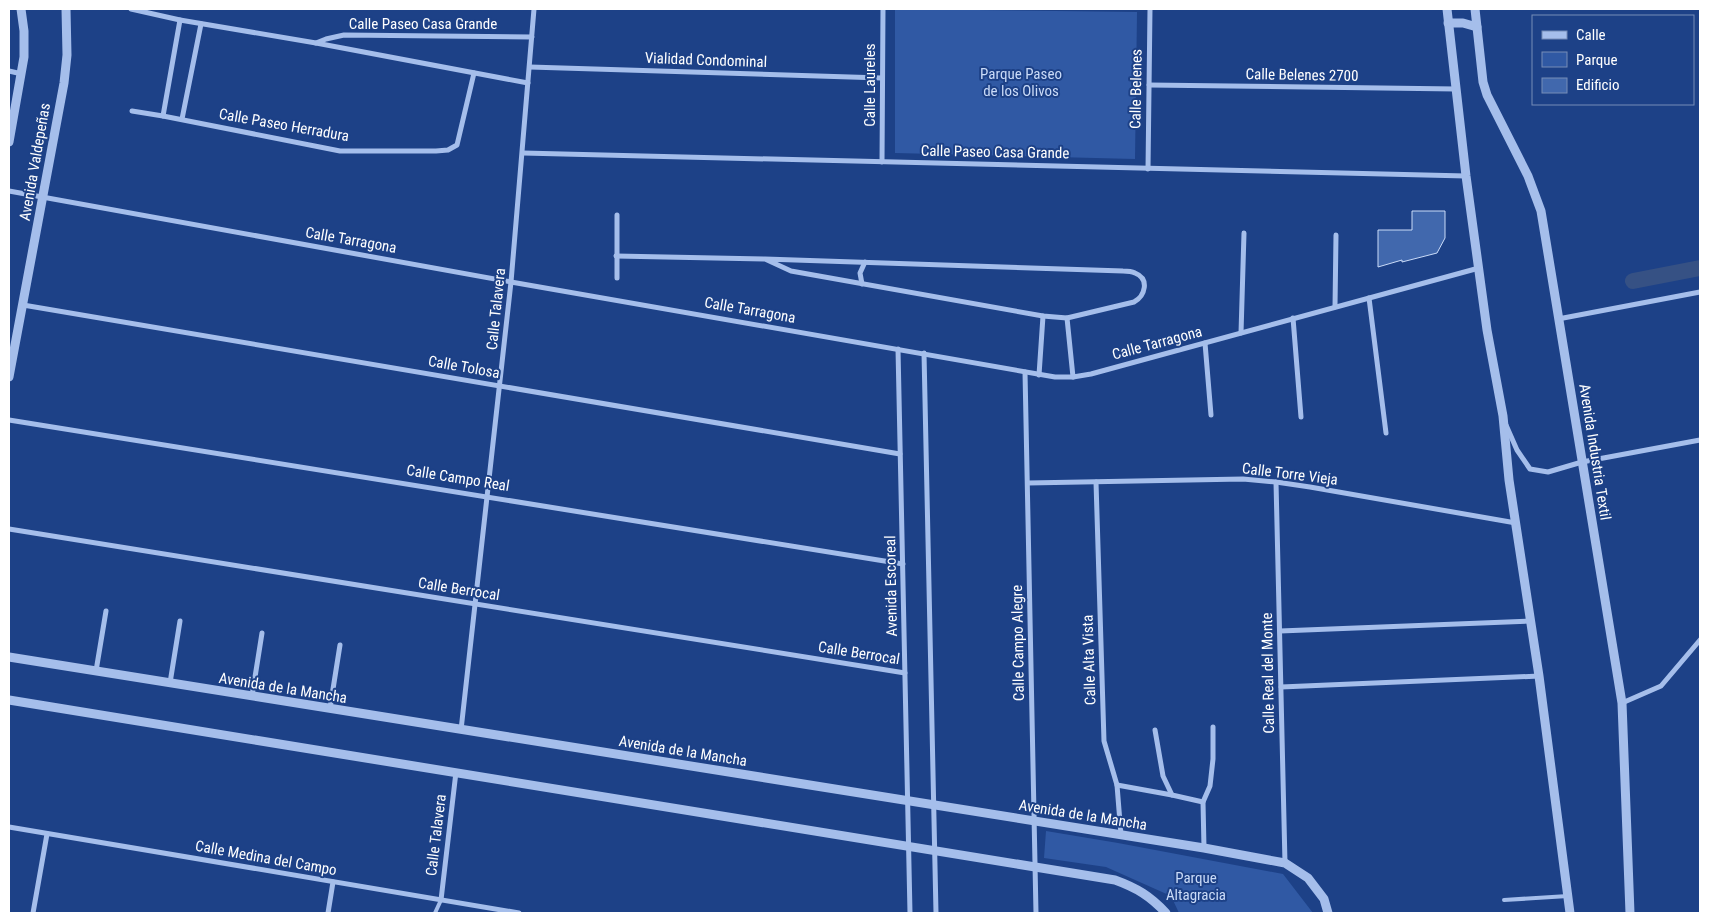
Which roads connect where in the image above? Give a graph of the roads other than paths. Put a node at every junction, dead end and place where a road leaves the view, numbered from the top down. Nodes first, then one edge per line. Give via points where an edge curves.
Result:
1 (21, 9) edge
2 (66, 9) edge
3 (131, 9) edge
4 (534, 9) edge
5 (883, 9) edge
6 (1150, 9) edge
7 (1447, 9) edge
8 (1475, 9) edge
9 (180, 20) junction
10 (1448, 23) junction
11 (201, 24) junction
12 (1476, 27) junction
13 (532, 37) junction
14 (316, 43) junction
15 (530, 67) junction
16 (9, 71) edge
17 (474, 73) junction
18 (22, 74) junction
19 (882, 78) junction
20 (528, 83) junction
21 (1149, 85) junction
22 (1456, 89) junction
23 (13, 94) edge
24 (132, 111) dead end
25 (163, 116) junction
26 (182, 120) junction
27 (9, 142) edge
28 (523, 154) junction
29 (882, 162) junction
30 (1148, 169) junction
31 (1466, 176) junction
32 (9, 191) edge
33 (43, 197) junction
34 (617, 215) dead end
35 (1244, 233) dead end
36 (1336, 235) dead end
37 (616, 256) junction
38 (765, 259) junction
39 (865, 262) junction
40 (1479, 268) junction
41 (617, 278) dead end
42 (512, 282) junction
43 (862, 284) junction
44 (1700, 292) edge
45 (1369, 298) junction
46 (23, 305) junction
47 (1335, 307) junction
48 (1043, 316) junction
49 (1067, 318) junction
50 (1294, 318) junction
51 (1558, 319) junction
52 (1241, 333) junction
53 (1205, 343) junction
54 (898, 349) junction
55 (924, 353) junction
56 (1025, 372) junction
57 (1040, 375) junction
58 (9, 377) edge
59 (1073, 377) junction
60 (500, 386) junction
61 (1210, 415) dead end
62 (1502, 416) junction
63 (1301, 417) dead end
64 (9, 420) edge
65 (1386, 433) dead end
66 (1700, 440) edge
67 (900, 454) junction
68 (1582, 462) junction
69 (1096, 482) junction
70 (1276, 482) junction
71 (1028, 483) junction
72 (487, 496) junction
73 (1516, 523) junction
74 (9, 529) edge
75 (903, 564) junction
76 (475, 604) junction
77 (106, 611) dead end
78 (180, 620) dead end
79 (1531, 621) junction
80 (1280, 632) junction
81 (262, 633) dead end
82 (1700, 640) edge
83 (340, 645) dead end
84 (9, 657) edge
85 (96, 672) junction
86 (905, 673) junction
87 (1539, 676) junction
88 (170, 684) junction
89 (1281, 687) junction
90 (252, 697) junction
91 (9, 700) edge
92 (1622, 703) junction
93 (330, 709) junction
94 (1212, 727) dead end
95 (461, 730) junction
96 (1155, 730) dead end
97 (456, 772) junction
98 (1117, 785) junction
99 (1172, 795) junction
100 (907, 801) junction
101 (1203, 802) junction
102 (934, 805) junction
103 (1034, 820) junction
104 (9, 827) edge
105 (47, 834) junction
106 (1121, 835) junction
107 (908, 846) junction
108 (1204, 848) junction
109 (935, 850) junction
110 (1285, 863) junction
111 (1034, 866) junction
112 (333, 882) junction
113 (1568, 896) junction
114 (441, 900) junction
115 (1504, 900) dead end
116 (33, 913) edge
117 (328, 913) edge
118 (435, 913) edge
119 (519, 913) edge
120 (910, 913) edge
121 (936, 913) edge
122 (1036, 913) edge
123 (1166, 913) edge
124 (1328, 913) edge
125 (1570, 913) edge
126 (1630, 913) edge

1 - 18 street, Avenida Valdepeñas via 24,31
2 - 33 street, Avenida Valdepeñas via 64,83
3 - 9 street, Calle Paseo Casa Grande
4 - 13 street, Calle Talavera
5 - 19 street, Calle Laureles
6 - 21 street, Calle Belenes
7 - 10 street
8 - 12 street, Avenida Industria Textil
9 - 11 street, Calle Paseo Casa Grande
9 - 25 street
10 - 12 street
10 - 22 street
11 - 14 street, Calle Paseo Casa Grande
11 - 26 street
12 - 51 street, Avenida Industria Textil via 1487,96 1528,176 1541,211
13 - 14 street, Calle Paseo Casa Grande via 344,35
13 - 15 street, Calle Talavera
14 - 17 street, Calle Paseo Casa Grande
15 - 19 street, Vialidad Condominal
15 - 20 street, Calle Talavera
16 - 18 street
17 - 20 street, Calle Paseo Casa Grande
17 - 26 street, Calle Paseo Herradura via 457,145 448,150 340,151
18 - 23 street, Avenida Valdepeñas
19 - 29 street, Calle Laureles
20 - 28 street, Calle Talavera
21 - 22 street, Calle Belenes 2700
21 - 30 street, Calle Belenes
22 - 31 street
23 - 27 street, Avenida Valdepeñas
24 - 25 street, Calle Paseo Herradura
25 - 26 street, Calle Paseo Herradura
28 - 29 street, Calle Paseo Casa Grande
28 - 42 street, Calle Talavera
29 - 30 street, Calle Paseo Casa Grande
30 - 31 street, Calle Paseo Casa Grande
31 - 40 street
32 - 33 street, Calle Tarragona
33 - 42 street, Calle Tarragona
33 - 46 street, Avenida Valdepeñas
34 - 37 street
35 - 52 street
36 - 47 street
37 - 38 street
37 - 41 street
38 - 39 street
38 - 43 street via 791,271
39 - 43 street via 860,273
39 - 49 street via 1123,271 1136,273 1143,280 1142,295 1134,302
40 - 45 street, Calle Tarragona
40 - 62 street
42 - 54 street, Calle Tarragona
42 - 60 street, Calle Talavera
43 - 48 street
44 - 51 street
45 - 47 street, Calle Tarragona
45 - 65 street
46 - 58 street, Avenida Valdepeñas
46 - 60 street, Calle Tolosa
47 - 50 street, Calle Tarragona
48 - 49 street
48 - 57 street
49 - 59 street
50 - 52 street, Calle Tarragona
50 - 63 street
51 - 68 street, Avenida Industria Textil
52 - 53 street, Calle Tarragona
53 - 59 street, Calle Tarragona
53 - 61 street
54 - 55 street, Calle Tarragona
54 - 67 street, Avenida Escoreal
55 - 56 street, Calle Tarragona
55 - 102 street
56 - 57 street, Calle Tarragona
56 - 71 street, Calle Campo Alegre
57 - 59 street, Calle Tarragona
60 - 67 street, Calle Tolosa
60 - 72 street, Calle Talavera
62 - 68 street via 1517,450 1530,469 1548,472
62 - 73 street
64 - 72 street, Calle Campo Real
66 - 68 street
67 - 75 street, Avenida Escoreal
68 - 92 street, Avenida Industria Textil
69 - 70 street, Calle Torre Vieja via 1244,479
69 - 71 street, Calle Torre Vieja
69 - 98 street, Calle Alta Vista via 1104,742
70 - 73 street, Calle Torre Vieja
70 - 80 street, Calle Real del Monte
71 - 103 street, Calle Campo Alegre
72 - 75 street, Calle Campo Real
72 - 76 street, Calle Talavera
73 - 79 street
74 - 76 street, Calle Berrocal
75 - 86 street, Avenida Escoreal
76 - 86 street, Calle Berrocal
76 - 95 street, Calle Talavera
77 - 85 street
78 - 88 street
79 - 80 street
79 - 87 street
80 - 89 street, Calle Real del Monte
81 - 90 street
82 - 92 street via 1661,686
83 - 93 street
84 - 85 street, Avenida de la Mancha
85 - 88 street, Avenida de la Mancha
86 - 100 street, Avenida Escoreal
87 - 89 street
87 - 113 street
88 - 90 street, Avenida de la Mancha
89 - 110 street, Calle Real del Monte
90 - 93 street, Avenida de la Mancha
91 - 97 street
92 - 126 street, Avenida Industria Textil
93 - 95 street, Avenida de la Mancha
94 - 101 street via 1210,786
95 - 100 street, Avenida de la Mancha
96 - 99 street via 1162,776
97 - 107 street
97 - 114 street, Calle Talavera
98 - 99 street
98 - 106 street, Calle Alta Vista
99 - 101 street
100 - 102 street, Avenida de la Mancha
100 - 107 street, Avenida Escoreal
101 - 108 street
102 - 103 street, Avenida de la Mancha
102 - 109 street
103 - 106 street, Avenida de la Mancha
103 - 111 street, Calle Campo Alegre
104 - 105 street, Calle Medina del Campo
105 - 112 street, Calle Medina del Campo
105 - 116 street
106 - 108 street, Avenida de la Mancha
107 - 109 street
107 - 120 street, Avenida Escoreal
108 - 110 street, Avenida de la Mancha
109 - 111 street
109 - 121 street
110 - 124 street, Avenida de la Mancha via 1308,878 1324,899
111 - 122 street, Calle Campo Alegre
111 - 123 street via 1115,880 1135,887
112 - 114 street, Calle Medina del Campo
112 - 117 street
113 - 115 lane
113 - 125 street
114 - 118 lane
114 - 119 street, Calle Medina del Campo

